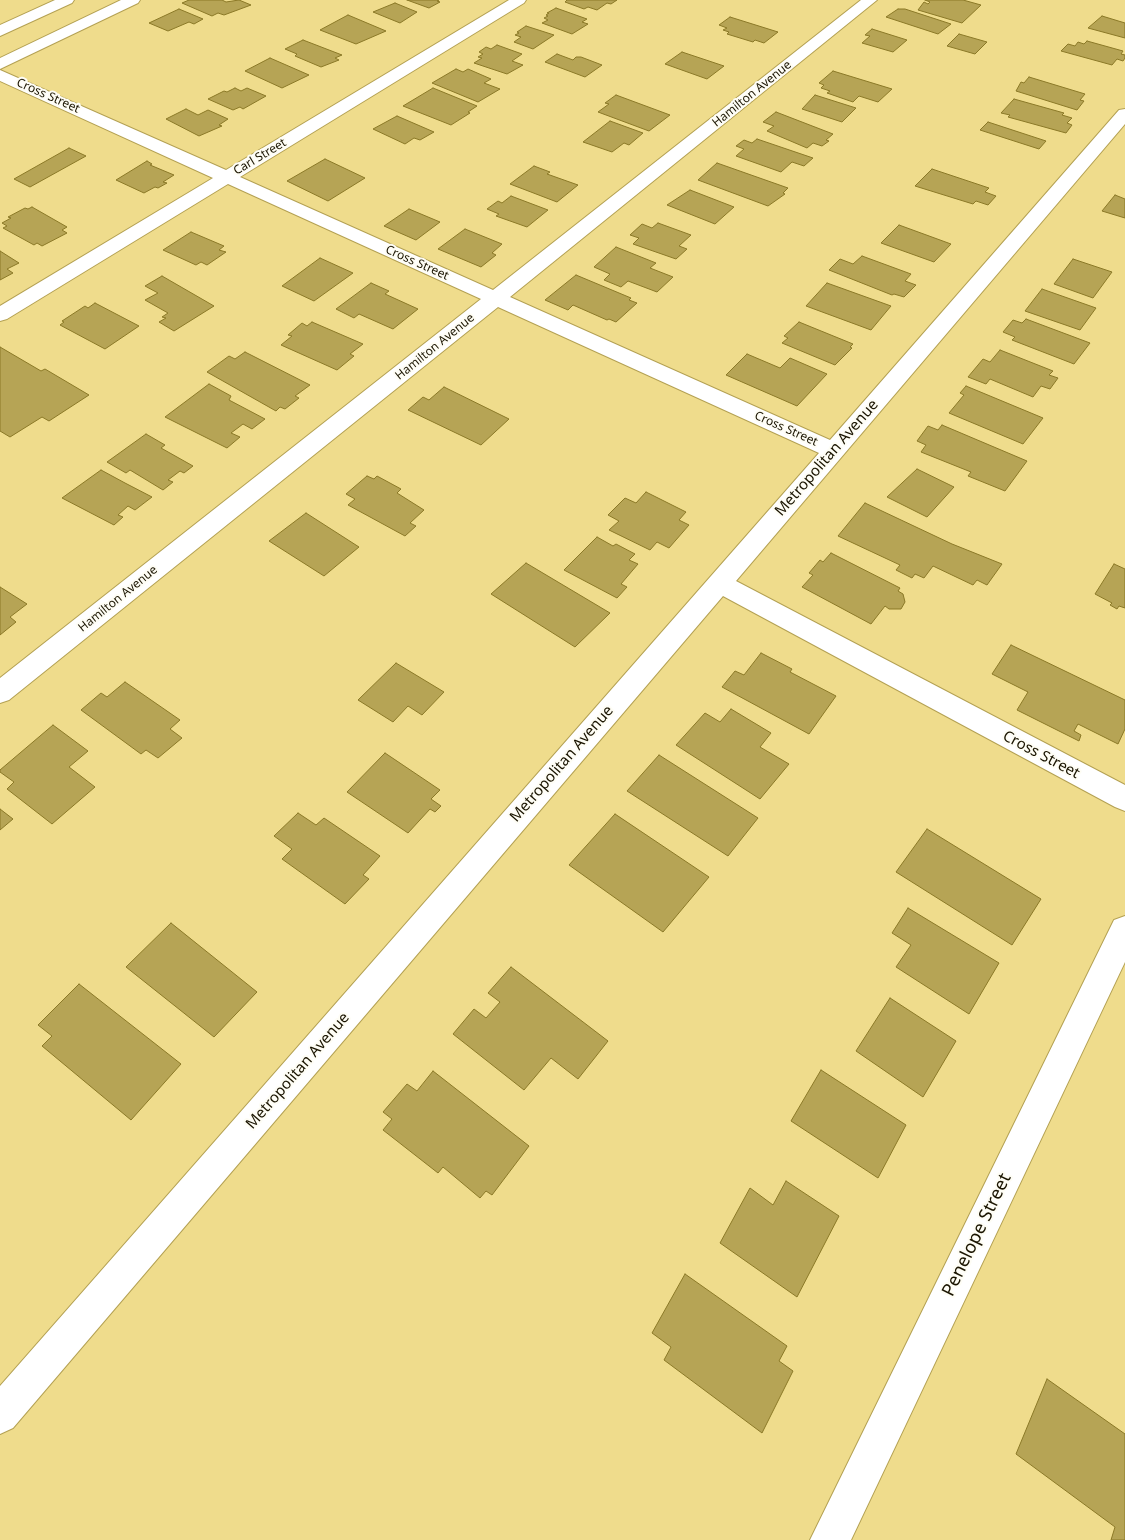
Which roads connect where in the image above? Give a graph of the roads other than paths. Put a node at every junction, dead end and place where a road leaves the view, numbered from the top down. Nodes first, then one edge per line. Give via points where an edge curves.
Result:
1 (66, 0) edge
2 (133, 0) edge
3 (519, 0) edge
4 (870, 0) edge
5 (0, 31) edge
6 (0, 64) edge
7 (0, 75) edge
8 (1125, 114) edge
9 (228, 177) junction
10 (496, 298) junction
11 (0, 315) edge
12 (834, 450) junction
13 (719, 583) junction
14 (0, 694) edge
15 (1125, 799) edge
16 (1125, 930) edge
17 (0, 1415) edge
18 (830, 1540) edge

1 - 5 street
2 - 6 street
3 - 9 street, Carl Street
4 - 10 street, Hamilton Avenue
7 - 9 street, Cross Street
8 - 12 street, Metropolitan Avenue
9 - 10 street, Cross Street
9 - 11 street, Carl Street
10 - 12 street, Cross Street
10 - 14 street, Hamilton Avenue
12 - 13 street, Metropolitan Avenue
13 - 15 street, Cross Street
13 - 17 street, Metropolitan Avenue
16 - 18 street, Penelope Street

